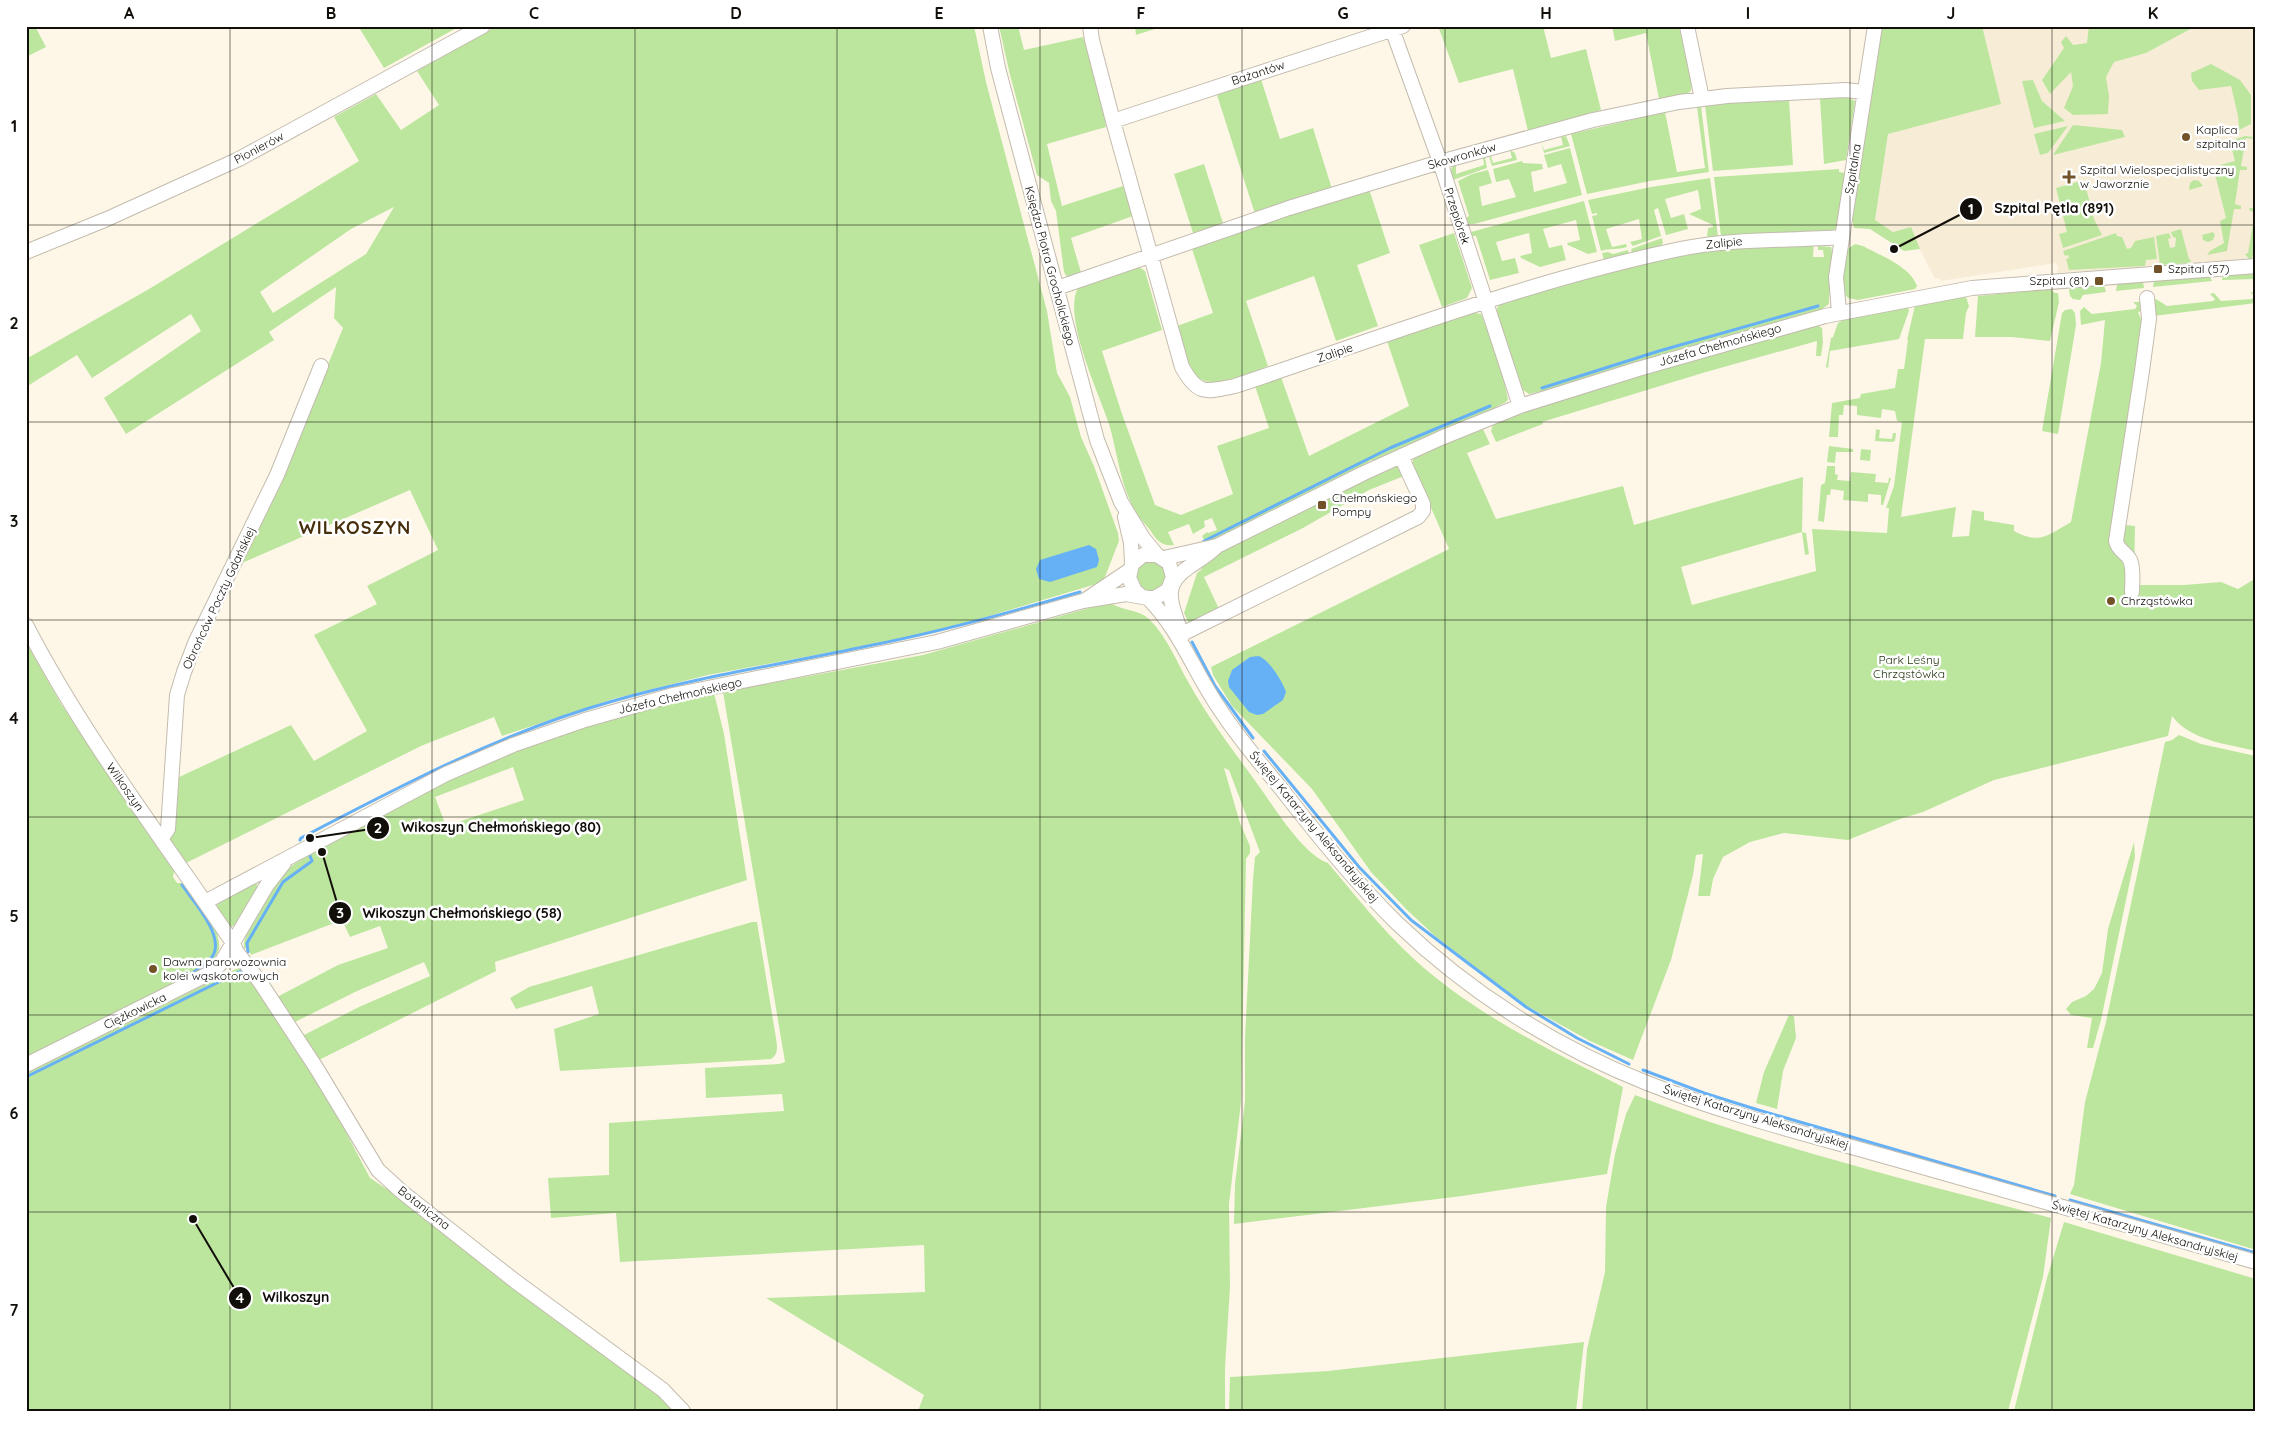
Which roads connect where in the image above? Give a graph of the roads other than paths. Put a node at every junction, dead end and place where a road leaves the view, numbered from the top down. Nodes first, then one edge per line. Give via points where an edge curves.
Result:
1 (483, 26) edge
2 (990, 26) edge
3 (1090, 26) edge
4 (1687, 26) edge
5 (1875, 26) edge
6 (1395, 27) edge
7 (1864, 92) junction
8 (1702, 99) junction
9 (1113, 121) junction
10 (1440, 162) junction
11 (1842, 237) junction
12 (26, 252) edge
13 (1150, 257) junction
14 (2256, 266) edge
15 (1057, 288) junction
16 (2147, 298) dead end
17 (1484, 302) junction
18 (1839, 312) junction
19 (322, 366) dead end
20 (1520, 406) junction
21 (1401, 456) junction
22 (1121, 502) junction
23 (1217, 546) junction
24 (1161, 556) junction
25 (1131, 567) junction
26 (1172, 584) junction
27 (2132, 592) dead end
28 (1144, 597) junction
29 (1083, 601) junction
30 (26, 625) edge
31 (1182, 634) junction
32 (1185, 649) junction
33 (161, 839) junction
34 (298, 852) junction
35 (205, 902) junction
36 (233, 943) junction
37 (26, 1065) edge
38 (2256, 1262) edge
39 (683, 1411) edge

1 - 12 street, Pionierów via 239,159
2 - 15 street, Księdza Piotra Grocholickiego via 1000,76
3 - 9 street, Zalipie
4 - 8 street
5 - 7 street, Szpitalna
6 - 9 street, Bażantów
6 - 10 street, Przepiórek
7 - 8 street, Skowronków via 1781,92
7 - 11 street, Szpitalna
8 - 10 street, Skowronków via 1593,120
9 - 13 street, Zalipie
10 - 13 street, Skowronków via 1289,208
10 - 17 street, Przepiórek
11 - 17 street, Zalipie via 1752,240 1679,249
11 - 18 street, Szpitalna via 1836,277
13 - 15 street, Skowronków
13 - 17 street, Zalipie via 1182,367 1191,384 1208,392 1236,386
14 - 18 street, Józefa Chełmońskiego via 1972,288
15 - 22 street, Księdza Piotra Grocholickiego via 1097,440
16 - 27 street via 2142,371 2116,541 2131,564
17 - 20 street, Przepiórek
18 - 20 street, Józefa Chełmońskiego
19 - 33 street, Obrońców Poczty Gdańskiej via 278,475 196,640 184,672 177,695 168,829
20 - 21 street, Józefa Chełmońskiego
21 - 23 street, Józefa Chełmońskiego
21 - 31 street via 1423,504 1423,511 1418,517
22 - 24 street, Księdza Piotra Grocholickiego via 1143,538
22 - 25 street, Księdza Piotra Grocholickiego via 1131,543
23 - 24 street, Józefa Chełmońskiego
23 - 26 street, Józefa Chełmońskiego via 1179,574
24 - 25 street via 1143,555
24 - 26 street via 1172,570
25 - 28 street via 1131,585
25 - 29 street, Józefa Chełmońskiego
26 - 28 street via 1162,595
26 - 31 street, Świętej Katarzyny Aleksandryjskiej via 1171,600
28 - 29 street, Józefa Chełmońskiego via 1126,594
28 - 32 street, Świętej Katarzyny Aleksandryjskiej via 1161,613
29 - 34 street, Józefa Chełmońskiego via 937,642 673,695 585,720 513,745 446,774
30 - 33 street, Wilkoszyn via 75,712
31 - 32 street, Świętej Katarzyny Aleksandryjskiej
32 - 38 street, Świętej Katarzyny Aleksandryjskiej via 1209,693 1236,732 1367,892 1400,926 1458,975 1546,1034 1610,1068 1711,1106
33 - 35 street, Wilkoszyn
34 - 35 street, Józefa Chełmońskiego
34 - 36 street, Józefa Chełmońskiego via 275,872
35 - 36 street, Wilkoszyn
36 - 37 street, Ciężkowicka via 212,972
36 - 39 street, Botaniczna via 317,1069 378,1170 516,1281 663,1390

